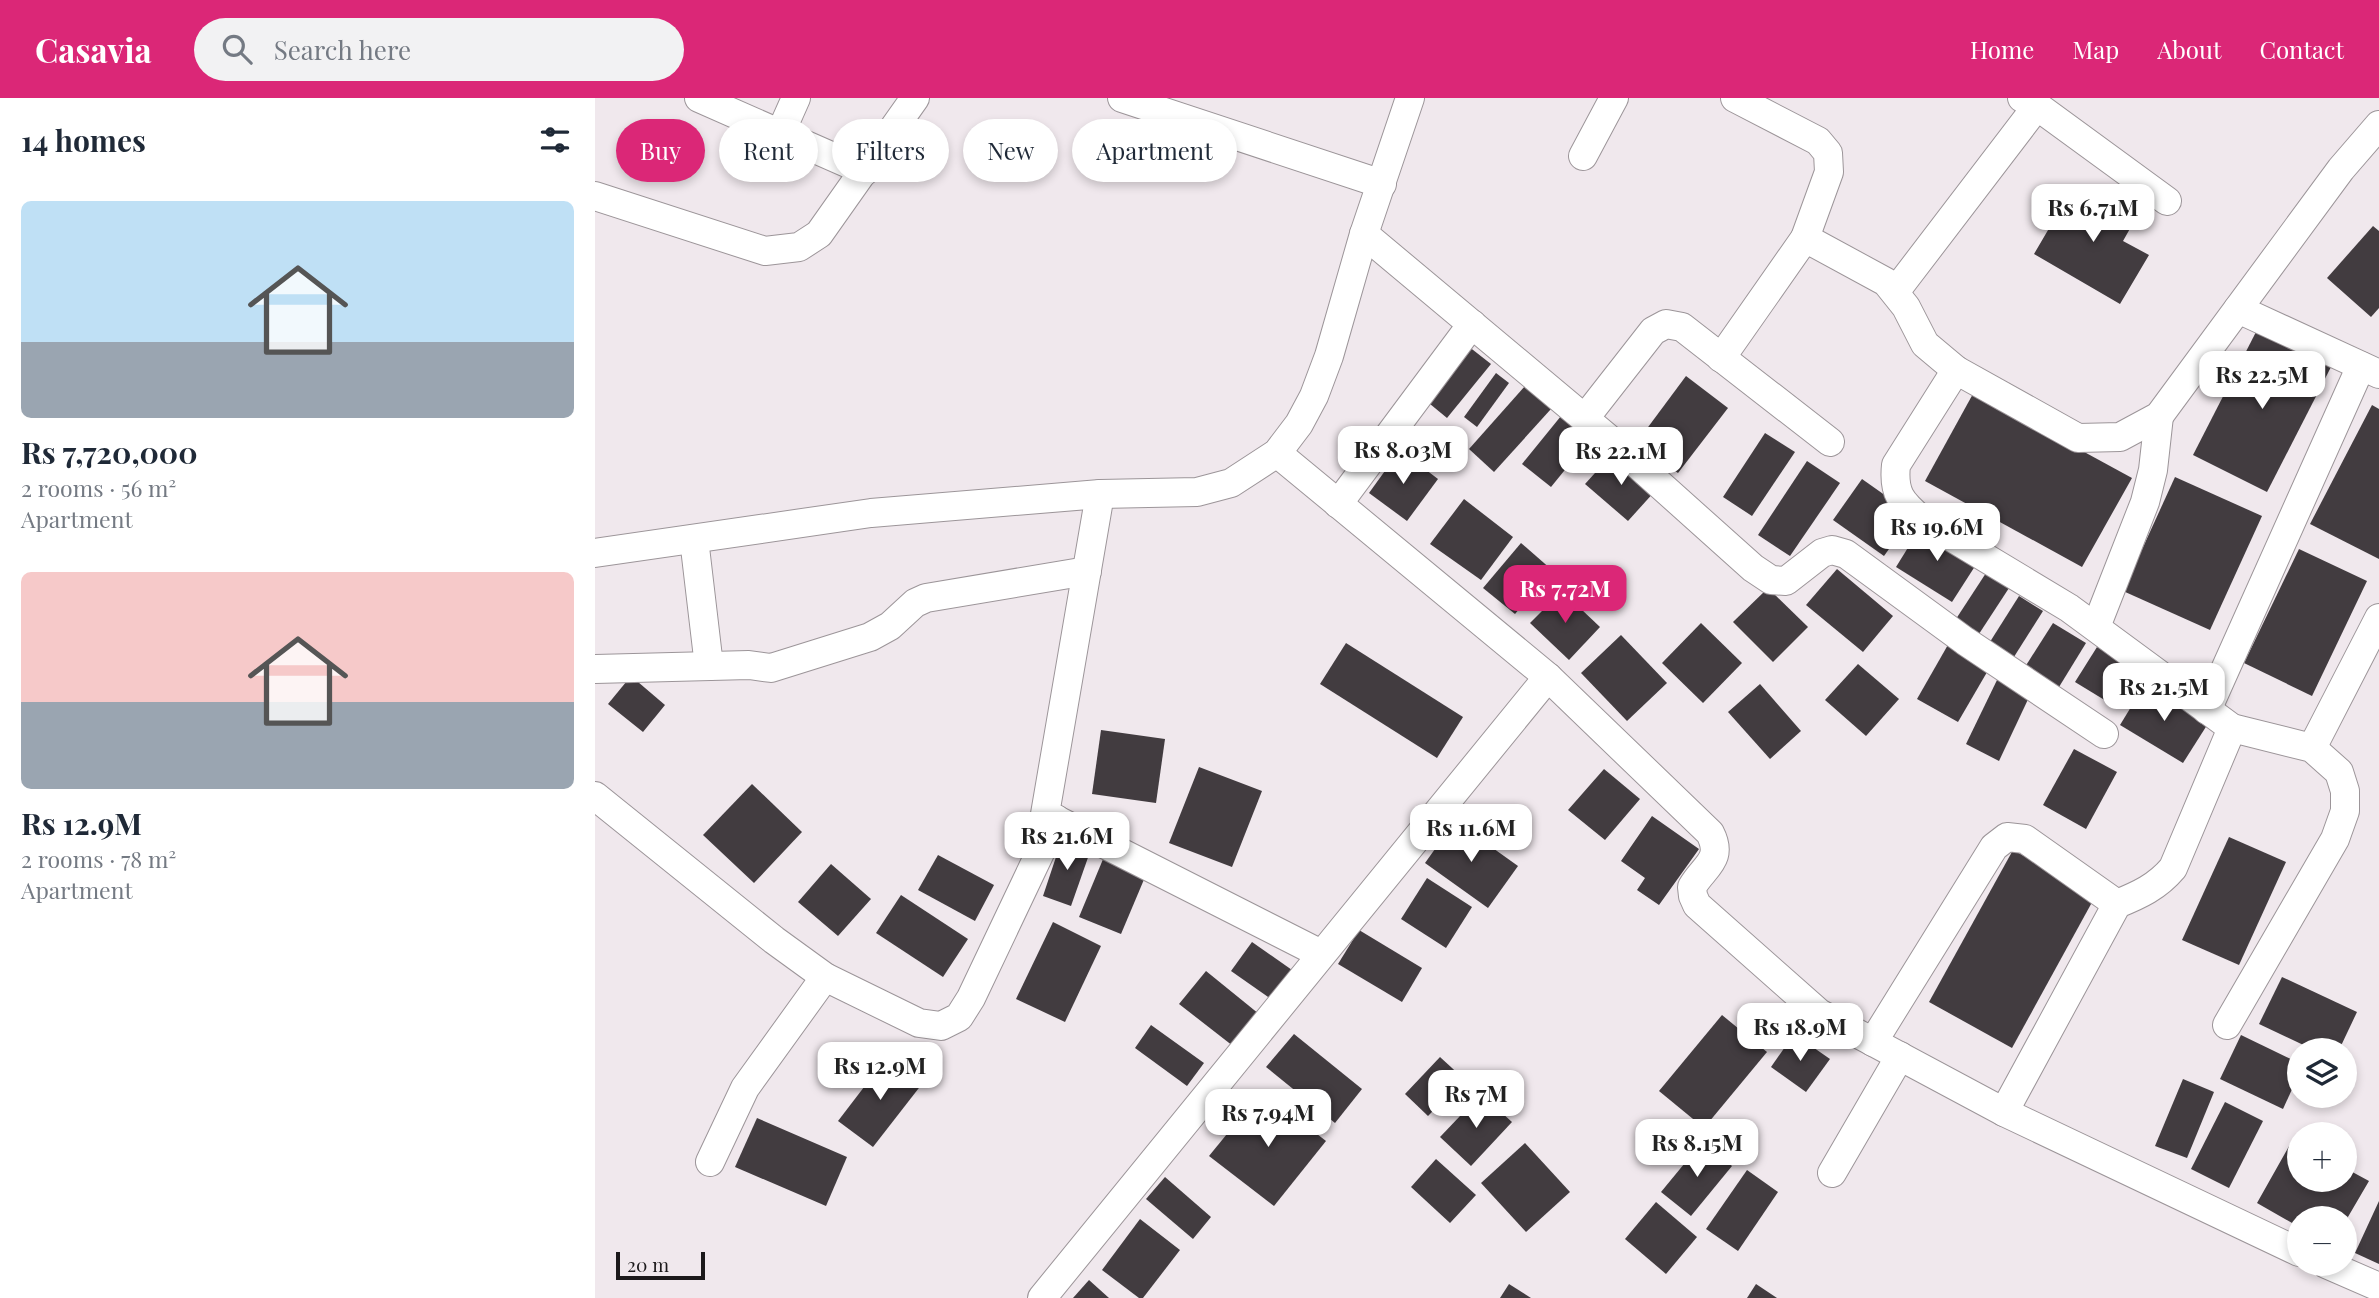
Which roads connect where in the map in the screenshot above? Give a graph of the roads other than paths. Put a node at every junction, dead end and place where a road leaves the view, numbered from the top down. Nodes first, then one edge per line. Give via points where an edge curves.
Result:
1 (699, 98) edge
2 (796, 98) edge
3 (915, 98) edge
4 (1122, 98) edge
5 (1410, 98) edge
6 (1614, 98) edge
7 (1735, 98) edge
8 (2029, 102) edge
9 (746, 119) edge
10 (787, 119) edge
11 (901, 119) edge
12 (2379, 125) edge
13 (1583, 156) dead end
14 (857, 182) edge
15 (1382, 184) junction
16 (595, 197) edge
17 (2167, 201) dead end
18 (1364, 234) junction
19 (1805, 238) junction
20 (1895, 292) junction
21 (2238, 309) junction
22 (1472, 324) junction
23 (1721, 358) junction
24 (1956, 370) junction
25 (2370, 370) edge
26 (2159, 416) junction
27 (1585, 418) junction
28 (1830, 442) dead end
29 (1277, 453) junction
30 (1100, 494) junction
31 (1338, 503) junction
32 (694, 539) junction
33 (595, 553) edge
34 (1087, 571) junction
35 (2379, 618) edge
36 (2096, 628) junction
37 (709, 666) junction
38 (595, 669) edge
39 (1548, 677) junction
40 (2207, 710) junction
41 (2232, 728) junction
42 (2104, 734) dead end
43 (2312, 748) junction
44 (595, 796) edge
45 (1056, 819) junction
46 (2117, 904) junction
47 (1321, 954) junction
48 (825, 977) junction
49 (2227, 1025) dead end
50 (1873, 1042) junction
51 (1900, 1056) junction
52 (2004, 1112) junction
53 (710, 1162) dead end
54 (1832, 1173) dead end
55 (2287, 1246) edge
56 (2354, 1276) edge
57 (2379, 1287) edge
58 (1042, 1298) edge

1 - 9 street
2 - 10 street
3 - 11 street
4 - 15 street
5 - 15 street
6 - 13 street
7 - 19 street via 1818,141 1828,153 1829,172
8 - 17 street
8 - 20 street
12 - 21 street
14 - 16 street via 819,234 799,247 765,251
15 - 18 street
18 - 22 street
18 - 29 street via 1314,396
19 - 20 street via 1886,282
19 - 23 street
20 - 24 street via 1925,344
21 - 25 street
21 - 26 street
22 - 27 street
22 - 31 street
23 - 27 street via 1682,327 1666,324 1653,331
23 - 28 street
24 - 26 street via 2078,438 2120,437
24 - 36 street via 1896,466 1894,482 1903,503 1921,519
25 - 40 street
26 - 36 street via 2145,502
27 - 42 street via 1771,580 1786,580 1822,553 1846,554
29 - 30 street via 1231,483 1197,492
29 - 31 street
30 - 32 street via 871,513
30 - 34 street
31 - 39 street
32 - 33 street
32 - 37 street
34 - 37 street via 926,598 870,637 771,668
34 - 45 street via 1045,814
35 - 43 street
36 - 40 street
37 - 38 street
39 - 47 street
39 - 50 street via 1710,833 1716,854 1692,887 1697,905 1819,1013
40 - 41 street
41 - 43 street
41 - 46 street via 2173,868 2149,890
43 - 49 street via 2339,772 2345,791 2344,811 2335,839
44 - 48 street
45 - 47 street
45 - 48 street via 959,1017 941,1026 919,1023
46 - 50 street via 2025,839 2007,837 1994,846
46 - 52 street
47 - 58 street
48 - 53 street via 745,1088
50 - 51 street
51 - 52 street
51 - 54 street
52 - 55 street
56 - 57 street

